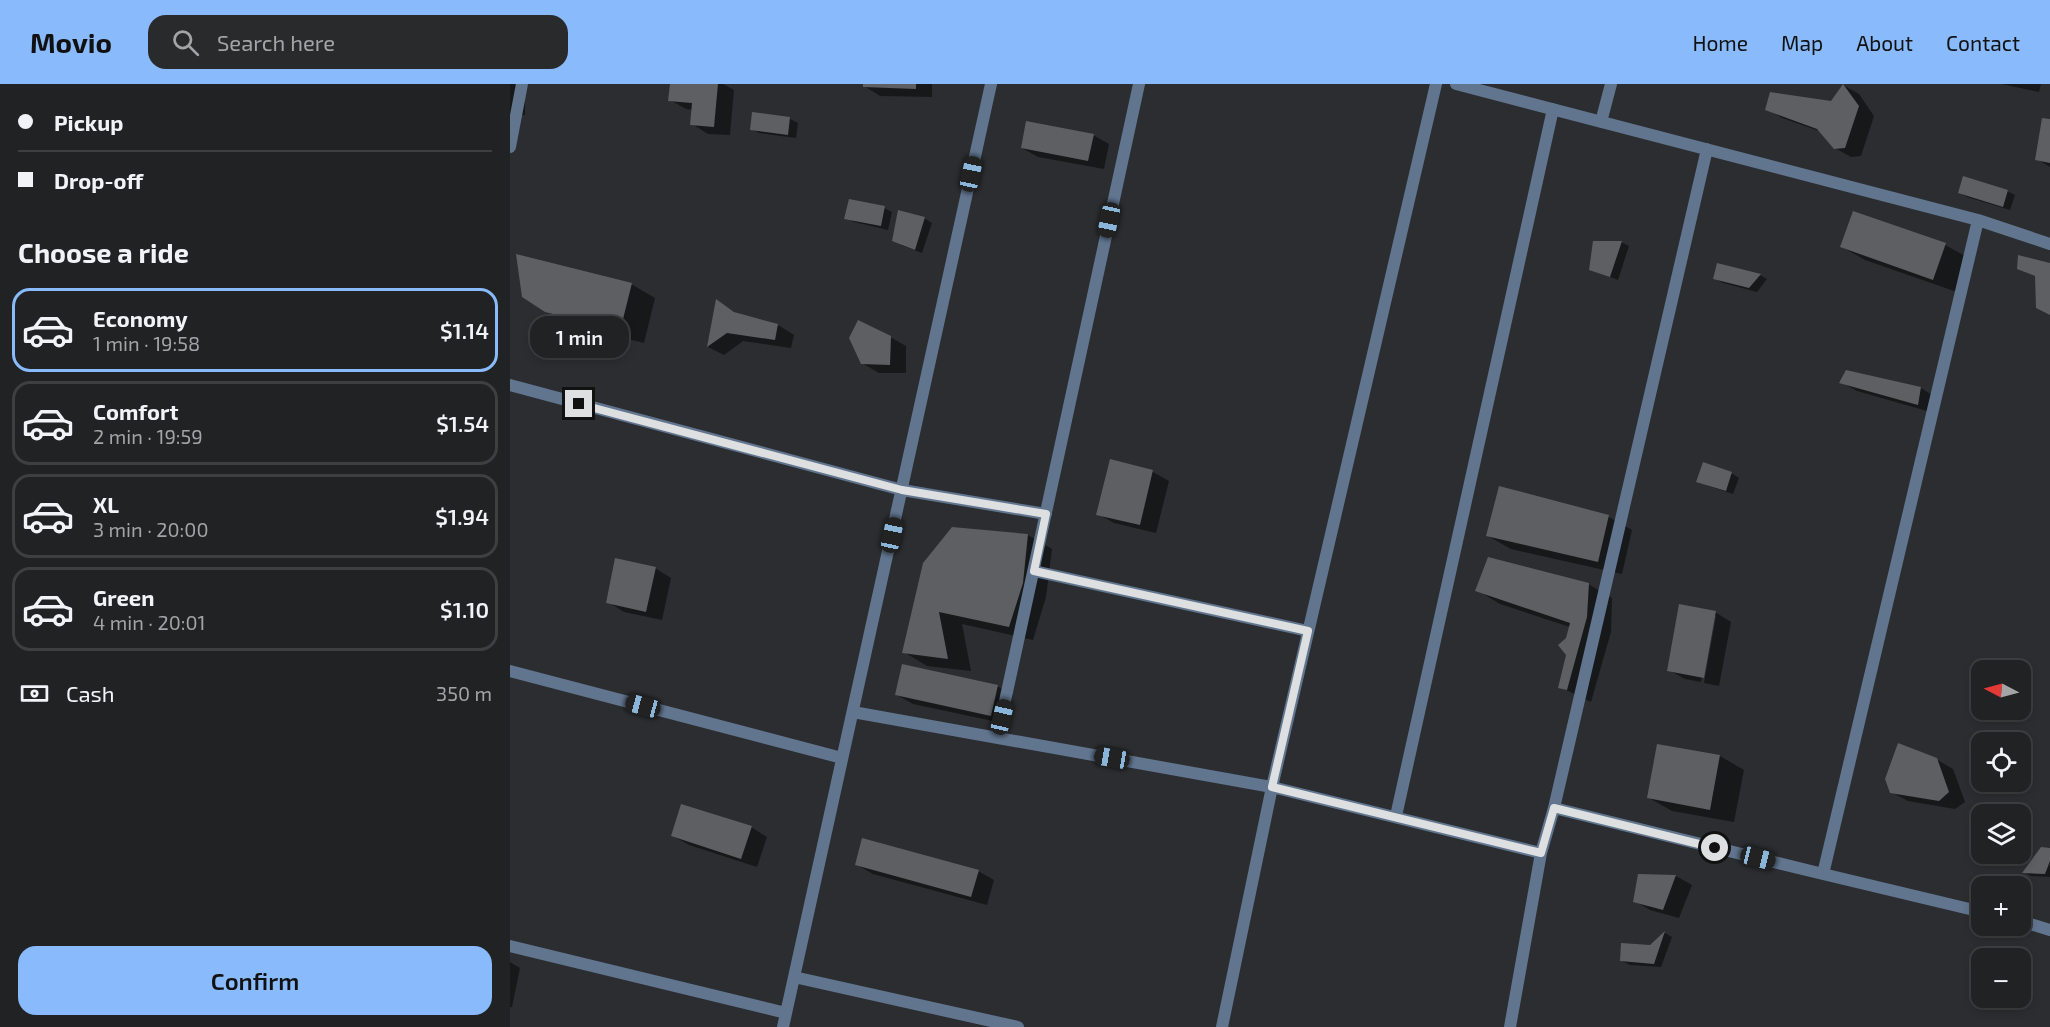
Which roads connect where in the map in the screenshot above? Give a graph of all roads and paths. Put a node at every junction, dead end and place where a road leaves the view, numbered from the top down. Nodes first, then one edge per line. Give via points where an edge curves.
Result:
1 (522, 84) edge
2 (991, 84) edge
3 (1139, 84) edge
4 (1437, 84) edge
5 (1456, 84) edge
6 (1611, 84) edge
7 (1553, 110) junction
8 (1601, 122) junction
9 (510, 147) edge
10 (1707, 149) junction
11 (1978, 220) junction
12 (2050, 244) edge
13 (510, 385) edge
14 (902, 490) junction
15 (1046, 514) junction
16 (1034, 571) junction
17 (1308, 631) junction
18 (510, 671) edge
19 (853, 712) junction
20 (998, 738) junction
21 (842, 758) junction
22 (1272, 787) junction
23 (1554, 808) junction
24 (1396, 816) junction
25 (1541, 853) junction
26 (1823, 874) junction
27 (1971, 909) edge
28 (2031, 924) edge
29 (2050, 930) edge
30 (510, 946) edge
31 (794, 977) junction
32 (786, 1013) junction
33 (783, 1027) edge
34 (1018, 1027) edge
35 (1222, 1027) edge
36 (1510, 1027) edge

1 - 9 street
2 - 14 street
3 - 15 street
4 - 17 street
5 - 7 street
6 - 8 street
7 - 8 street
7 - 24 street
8 - 10 street
10 - 11 street
10 - 23 street
11 - 12 street
11 - 26 street
13 - 14 street
14 - 15 street
14 - 19 street
15 - 16 street
16 - 17 street
16 - 20 street
17 - 22 street
18 - 21 street
19 - 20 street
19 - 21 street
20 - 22 street
21 - 31 street
22 - 24 street
22 - 35 street
23 - 25 street
23 - 26 street
24 - 25 street
25 - 36 street
26 - 27 street
28 - 29 street
30 - 32 street
31 - 32 street
31 - 34 street
32 - 33 street

